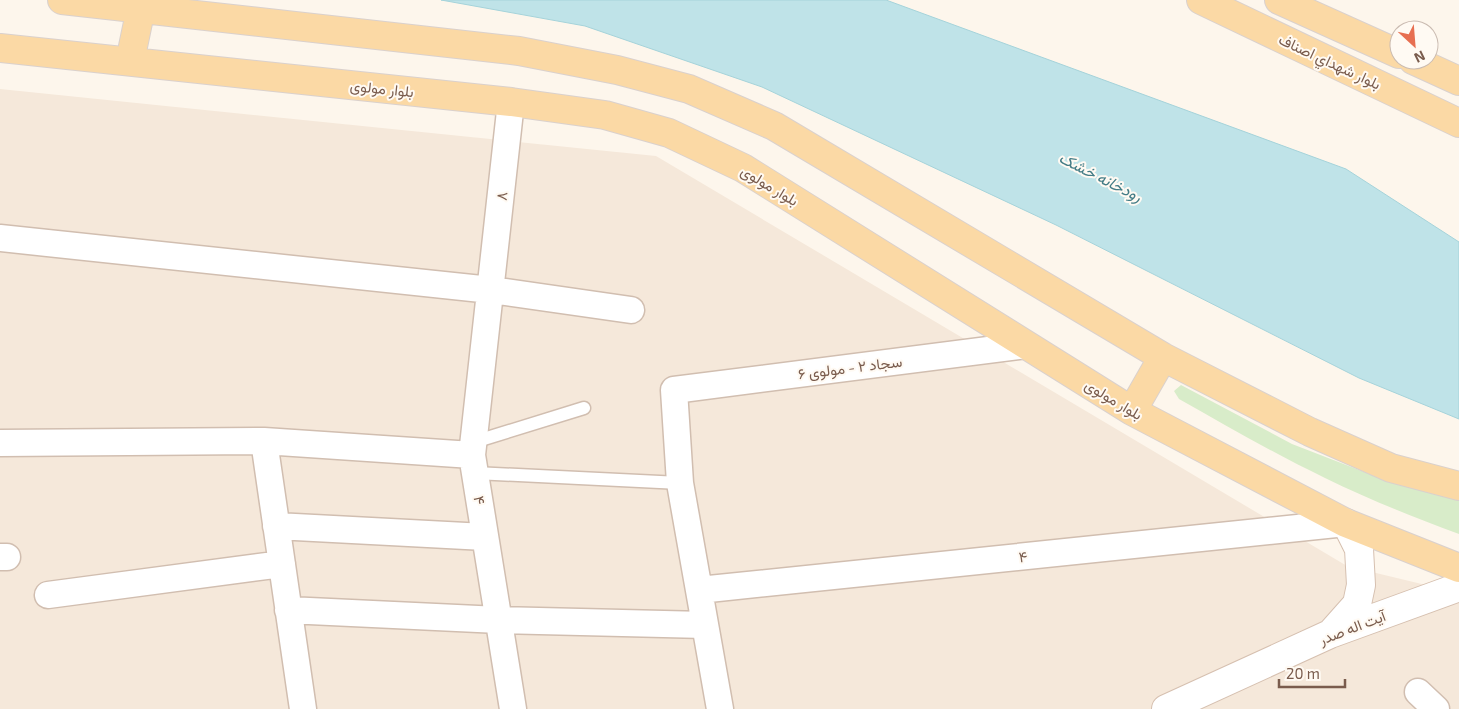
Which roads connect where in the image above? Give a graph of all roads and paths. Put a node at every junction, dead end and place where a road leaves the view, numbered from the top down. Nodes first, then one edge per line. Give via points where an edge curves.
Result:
1 (62, 0) edge
2 (1201, 0) edge
3 (1279, 0) edge
4 (141, 8) junction
5 (0, 48) edge
6 (1389, 50) edge
7 (130, 61) junction
8 (1435, 70) edge
9 (1459, 81) edge
10 (511, 102) junction
11 (1459, 123) edge
12 (0, 238) edge
13 (490, 290) junction
14 (631, 310) dead end
15 (1026, 345) junction
16 (1162, 357) junction
17 (584, 408) dead end
18 (1132, 411) junction
19 (264, 441) junction
20 (0, 443) edge
21 (474, 457) junction
22 (680, 483) junction
23 (1459, 486) edge
24 (1346, 523) junction
25 (276, 526) junction
26 (485, 537) junction
27 (282, 564) junction
28 (1459, 568) edge
29 (1459, 588) edge
30 (699, 590) junction
31 (48, 595) dead end
32 (288, 610) junction
33 (499, 620) junction
34 (705, 626) junction
35 (1330, 634) junction
36 (303, 709) edge
37 (513, 709) edge
38 (720, 709) edge
39 (1166, 709) edge

1 - 4 main road
2 - 11 main road, بلوار شهداي اصناف
3 - 6 main road
4 - 7 main road
4 - 16 main road via 519,51 617,70 689,89 774,126
5 - 7 main road, بلوار مولوی
7 - 10 main road, بلوار مولوی
8 - 9 main road
10 - 13 street, ۸
10 - 15 main road, بلوار مولوی via 605,115 670,133 743,168
12 - 13 street
13 - 14 street
13 - 21 street, ۴
15 - 18 main road, بلوار مولوی
15 - 22 street, سجاد ۲ - مولوی ۶ via 674,390
16 - 18 main road
16 - 23 main road via 1310,432 1391,468
17 - 21 lane
18 - 24 main road, بلوار مولوی
19 - 20 street
19 - 21 street
19 - 25 street
21 - 22 lane
21 - 26 street, ۴
22 - 30 street
24 - 28 main road, بلوار مولوی
24 - 30 street, ۴
24 - 35 street via 1358,549 1362,584 1357,604
25 - 26 street
25 - 27 street
26 - 33 street, ۴
27 - 31 street
27 - 32 street
29 - 35 street, آیت اله صدر
30 - 34 street
32 - 33 street
32 - 36 street
33 - 34 street
33 - 37 street, ۴
34 - 38 street
35 - 39 street, آیت اله صدر

